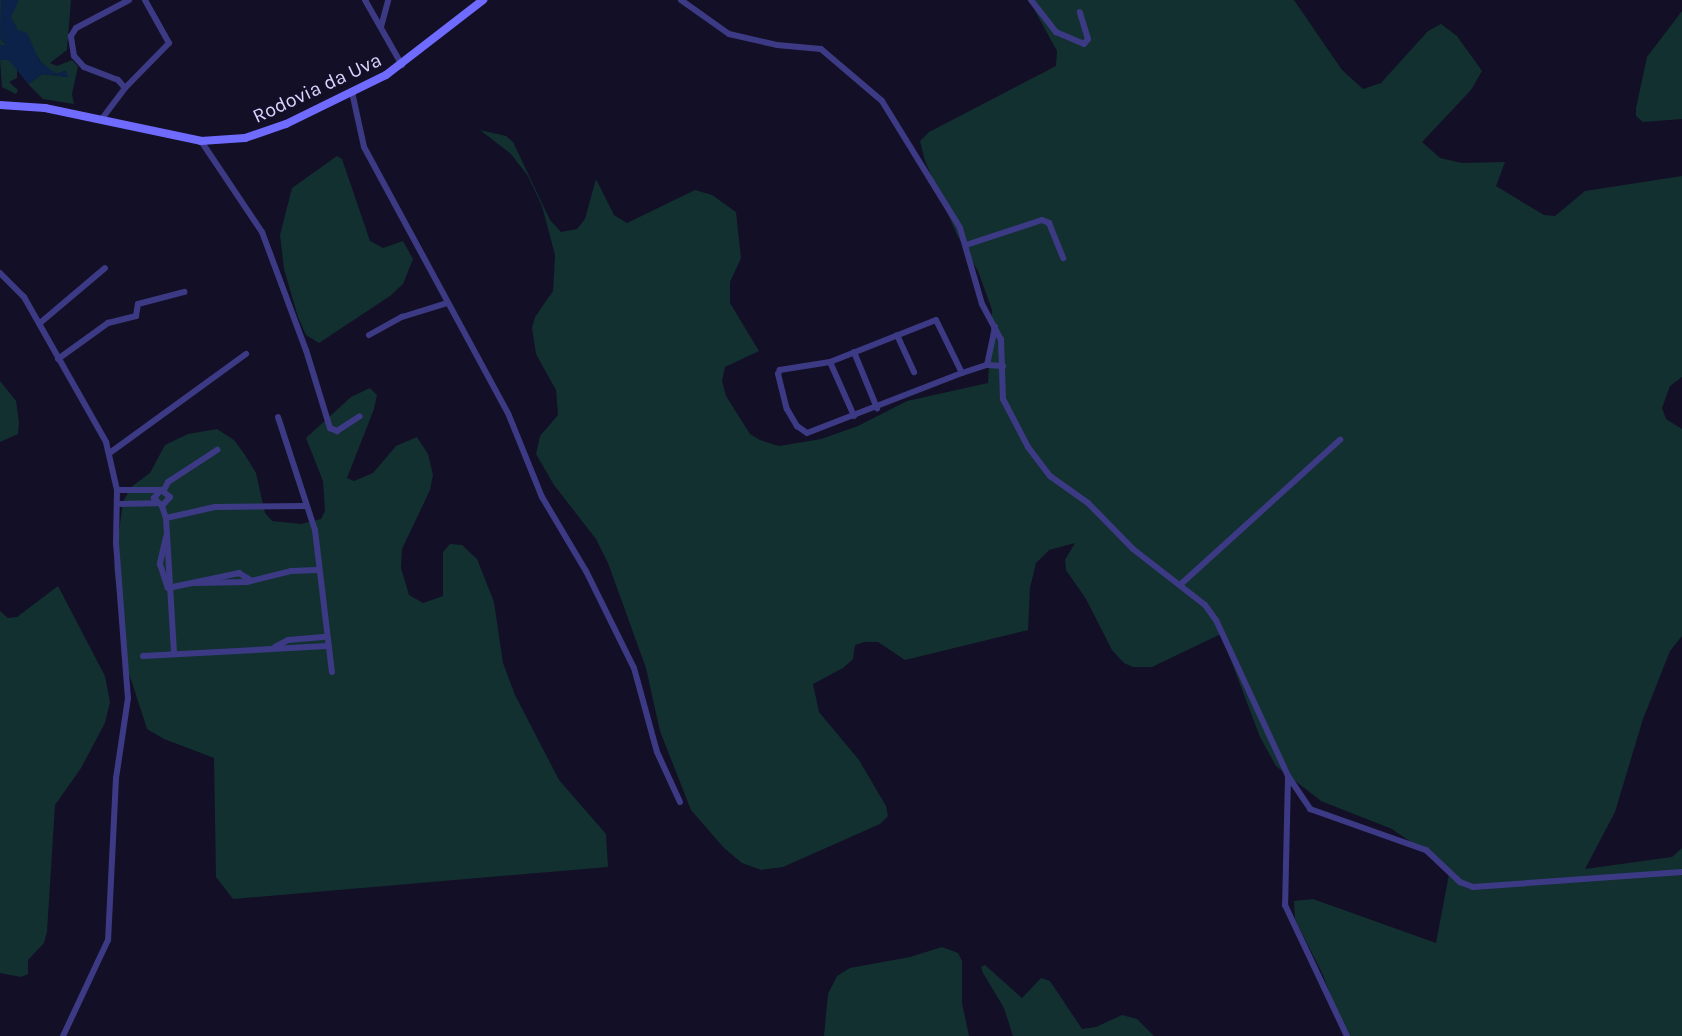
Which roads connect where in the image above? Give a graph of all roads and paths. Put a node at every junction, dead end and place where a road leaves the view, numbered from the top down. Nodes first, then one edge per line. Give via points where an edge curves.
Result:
1 (129, 0) edge
2 (145, 0) edge
3 (365, 0) edge
4 (388, 0) edge
5 (483, 0) edge
6 (681, 0) edge
7 (1031, 0) edge
8 (1080, 12) dead end
9 (381, 27) junction
10 (403, 66) junction
11 (125, 88) junction
12 (351, 92) junction
13 (0, 105) edge
14 (102, 120) junction
15 (201, 141) junction
16 (966, 245) junction
17 (1063, 258) dead end
18 (105, 268) dead end
19 (0, 273) edge
20 (184, 292) dead end
21 (447, 303) junction
22 (40, 323) junction
23 (995, 326) junction
24 (369, 335) dead end
25 (897, 335) junction
26 (854, 352) junction
27 (246, 354) dead end
28 (58, 359) junction
29 (830, 362) junction
30 (987, 365) junction
31 (1003, 366) junction
32 (914, 372) dead end
33 (962, 373) junction
34 (878, 408) junction
35 (360, 416) dead end
36 (854, 416) junction
37 (278, 417) dead end
38 (1340, 440) dead end
39 (217, 450) dead end
40 (111, 452) junction
41 (117, 490) junction
42 (133, 490) junction
43 (161, 490) junction
44 (135, 503) junction
45 (117, 504) junction
46 (159, 504) junction
47 (306, 506) junction
48 (166, 518) junction
49 (317, 570) junction
50 (1181, 584) junction
51 (168, 588) junction
52 (326, 637) junction
53 (327, 646) junction
54 (275, 647) junction
55 (174, 654) junction
56 (143, 656) dead end
57 (332, 672) dead end
58 (1288, 776) junction
59 (680, 802) dead end
60 (1682, 872) edge
61 (63, 1036) edge
62 (1347, 1036) edge

1 - 11 street via 76,28 71,44 84,67 118,80
2 - 11 street via 169,43
3 - 9 street
4 - 9 street
5 - 10 street, Rodovia da Uva
6 - 16 street via 729,34 777,45 821,49 854,74 889,109 952,211
7 - 8 street via 1056,32 1084,44 1088,39
9 - 10 street
10 - 12 street, Rodovia da Uva
11 - 14 street
12 - 15 street, Rodovia da Uva via 258,134
12 - 21 street via 361,141
13 - 14 street, Rodovia da Uva via 45,108
14 - 15 street, Rodovia da Uva
15 - 35 street via 262,232 330,428 337,431
16 - 17 street via 1042,220 1049,223
16 - 23 street via 982,304
18 - 22 street
19 - 22 street via 24,297
20 - 28 street via 138,304 136,316 108,323
21 - 24 street via 402,317
21 - 59 street via 508,413 542,497 586,571 634,668 657,752
22 - 28 street
23 - 30 street
23 - 31 street via 1001,339
25 - 26 street
25 - 32 street
25 - 33 street via 939,322
26 - 29 street
26 - 34 street
27 - 40 street
28 - 40 street
29 - 36 street
29 - 36 street via 780,370 779,386 787,408 797,426 807,434
30 - 31 street
30 - 33 street
31 - 50 street via 1005,405 1028,447 1050,476
33 - 34 street
34 - 36 street
37 - 47 street
38 - 50 street
39 - 43 street
40 - 41 street
41 - 42 street
41 - 45 street
42 - 43 street
42 - 44 street
43 - 46 street via 154,496
43 - 46 street via 170,500
44 - 45 street
44 - 46 street
45 - 61 street via 116,543 128,698 116,778 108,940
46 - 48 street
47 - 48 street via 215,507
47 - 49 street via 315,530
48 - 51 street via 160,564
49 - 51 street
49 - 52 street via 322,576
50 - 58 street via 1216,620
51 - 55 street
52 - 53 street
52 - 54 street via 288,640
53 - 54 street
53 - 57 street
54 - 55 street
55 - 56 street
58 - 60 street via 1310,809 1426,850 1460,882 1473,887
58 - 62 street via 1286,905

